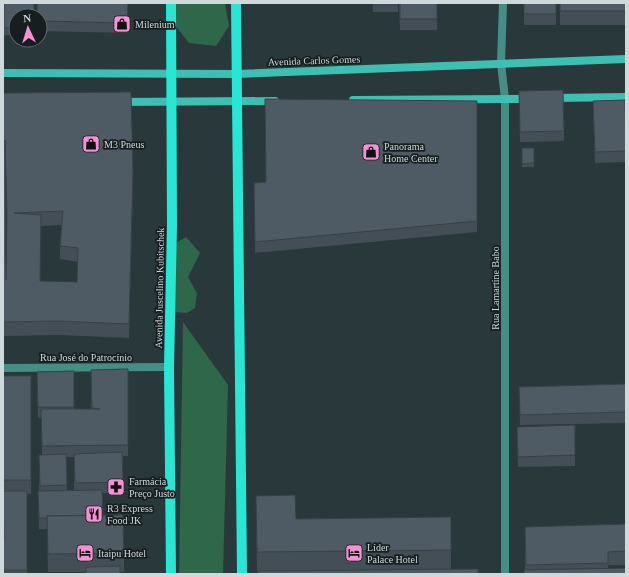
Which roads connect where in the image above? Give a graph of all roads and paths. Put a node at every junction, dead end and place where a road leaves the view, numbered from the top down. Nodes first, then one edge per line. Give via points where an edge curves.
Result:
1 (171, 3) edge
2 (236, 3) edge
3 (503, 3) edge
4 (626, 59) edge
5 (501, 63) junction
6 (3, 72) edge
7 (172, 74) junction
8 (236, 74) junction
9 (626, 97) edge
10 (505, 99) junction
11 (347, 100) edge
12 (110, 101) edge
13 (237, 101) junction
14 (284, 101) edge
15 (172, 102) junction
16 (169, 367) junction
17 (3, 368) edge
18 (171, 574) edge
19 (242, 574) edge
20 (505, 574) edge

1 - 7 main road, Avenida Juscelino Kubitschek
2 - 8 main road
3 - 5 street, Rua Lamartine Babo
4 - 5 street, Avenida Carlos Gomes
5 - 8 street, Avenida Carlos Gomes
5 - 10 street, Rua Lamartine Babo
6 - 7 street, Avenida Carlos Gomes
7 - 8 street, Avenida Carlos Gomes
7 - 15 main road, Avenida Juscelino Kubitschek
8 - 13 main road
9 - 10 street
10 - 11 street
10 - 20 street, Rua Lamartine Babo
12 - 15 street
13 - 14 street
13 - 15 street
13 - 19 main road
15 - 16 main road, Avenida Juscelino Kubitschek
16 - 17 street, Rua José do Patrocínio
16 - 18 main road, Avenida Juscelino Kubitschek

